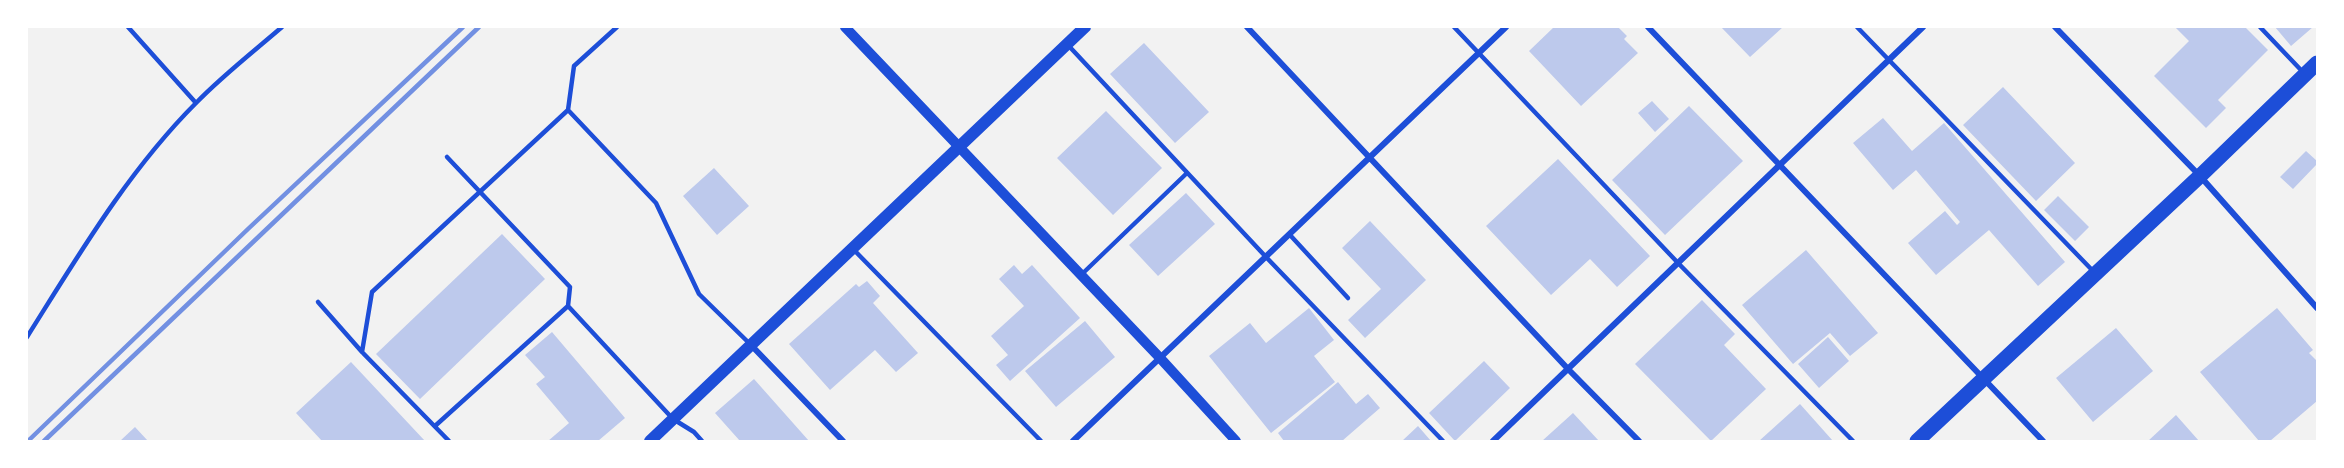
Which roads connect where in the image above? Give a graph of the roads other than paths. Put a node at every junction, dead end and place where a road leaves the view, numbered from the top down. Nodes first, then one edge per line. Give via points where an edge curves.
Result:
1 (128, 27) edge
2 (282, 27) edge
3 (617, 27) edge
4 (845, 27) edge
5 (1085, 27) edge
6 (1247, 27) edge
7 (1454, 27) edge
8 (1506, 27) edge
9 (1648, 27) edge
10 (1857, 27) edge
11 (1923, 27) edge
12 (2055, 27) edge
13 (2260, 27) edge
14 (1067, 44) junction
15 (1479, 53) junction
16 (1889, 61) junction
17 (2317, 63) edge
18 (2300, 69) dead end
19 (196, 103) junction
20 (568, 110) junction
21 (958, 148) junction
22 (447, 157) dead end
23 (1369, 158) junction
24 (1781, 165) junction
25 (1187, 173) junction
26 (2200, 176) junction
27 (479, 191) junction
28 (1290, 235) junction
29 (852, 249) junction
30 (1266, 257) junction
31 (1679, 264) junction
32 (2096, 273) junction
33 (1081, 275) junction
34 (1348, 298) dead end
35 (318, 302) dead end
36 (568, 306) junction
37 (2317, 308) edge
38 (27, 337) edge
39 (751, 345) junction
40 (362, 352) junction
41 (1161, 359) junction
42 (1569, 370) junction
43 (1982, 378) junction
44 (673, 419) junction
45 (435, 426) junction
46 (449, 441) edge
47 (650, 441) edge
48 (702, 441) edge
49 (843, 441) edge
50 (1041, 441) edge
51 (1073, 441) edge
52 (1236, 441) edge
53 (1443, 441) edge
54 (1493, 441) edge
55 (1639, 441) edge
56 (1853, 441) edge
57 (1917, 441) edge
58 (2043, 441) edge

1 - 19 lane
2 - 19 lane
3 - 20 lane via 574,66
4 - 21 street
5 - 14 main road
6 - 23 street
7 - 15 lane
8 - 15 street
9 - 24 street
10 - 16 lane
11 - 16 street
12 - 26 street
13 - 18 lane
14 - 21 main road
14 - 25 lane
15 - 23 street
15 - 31 lane
16 - 24 street
16 - 32 lane
17 - 26 main road
19 - 38 lane via 135,173 93,230
20 - 27 lane
20 - 39 lane via 656,203 699,294
21 - 29 main road
21 - 33 street
22 - 27 lane
23 - 28 street
23 - 42 street
24 - 31 street
24 - 43 street
25 - 30 lane
25 - 33 lane
26 - 32 main road
26 - 37 street
27 - 36 lane via 570,287
27 - 40 lane via 372,292
28 - 30 street
28 - 34 lane
29 - 39 main road
29 - 50 lane
30 - 41 street
30 - 53 lane
31 - 42 street
31 - 56 lane
32 - 43 main road
33 - 41 street
35 - 40 lane
36 - 44 lane
36 - 45 lane
39 - 44 main road
39 - 49 street
40 - 45 lane
41 - 51 street
41 - 52 street
42 - 54 street
42 - 55 street
43 - 57 main road
43 - 58 street
44 - 47 main road
44 - 48 lane
45 - 46 lane

